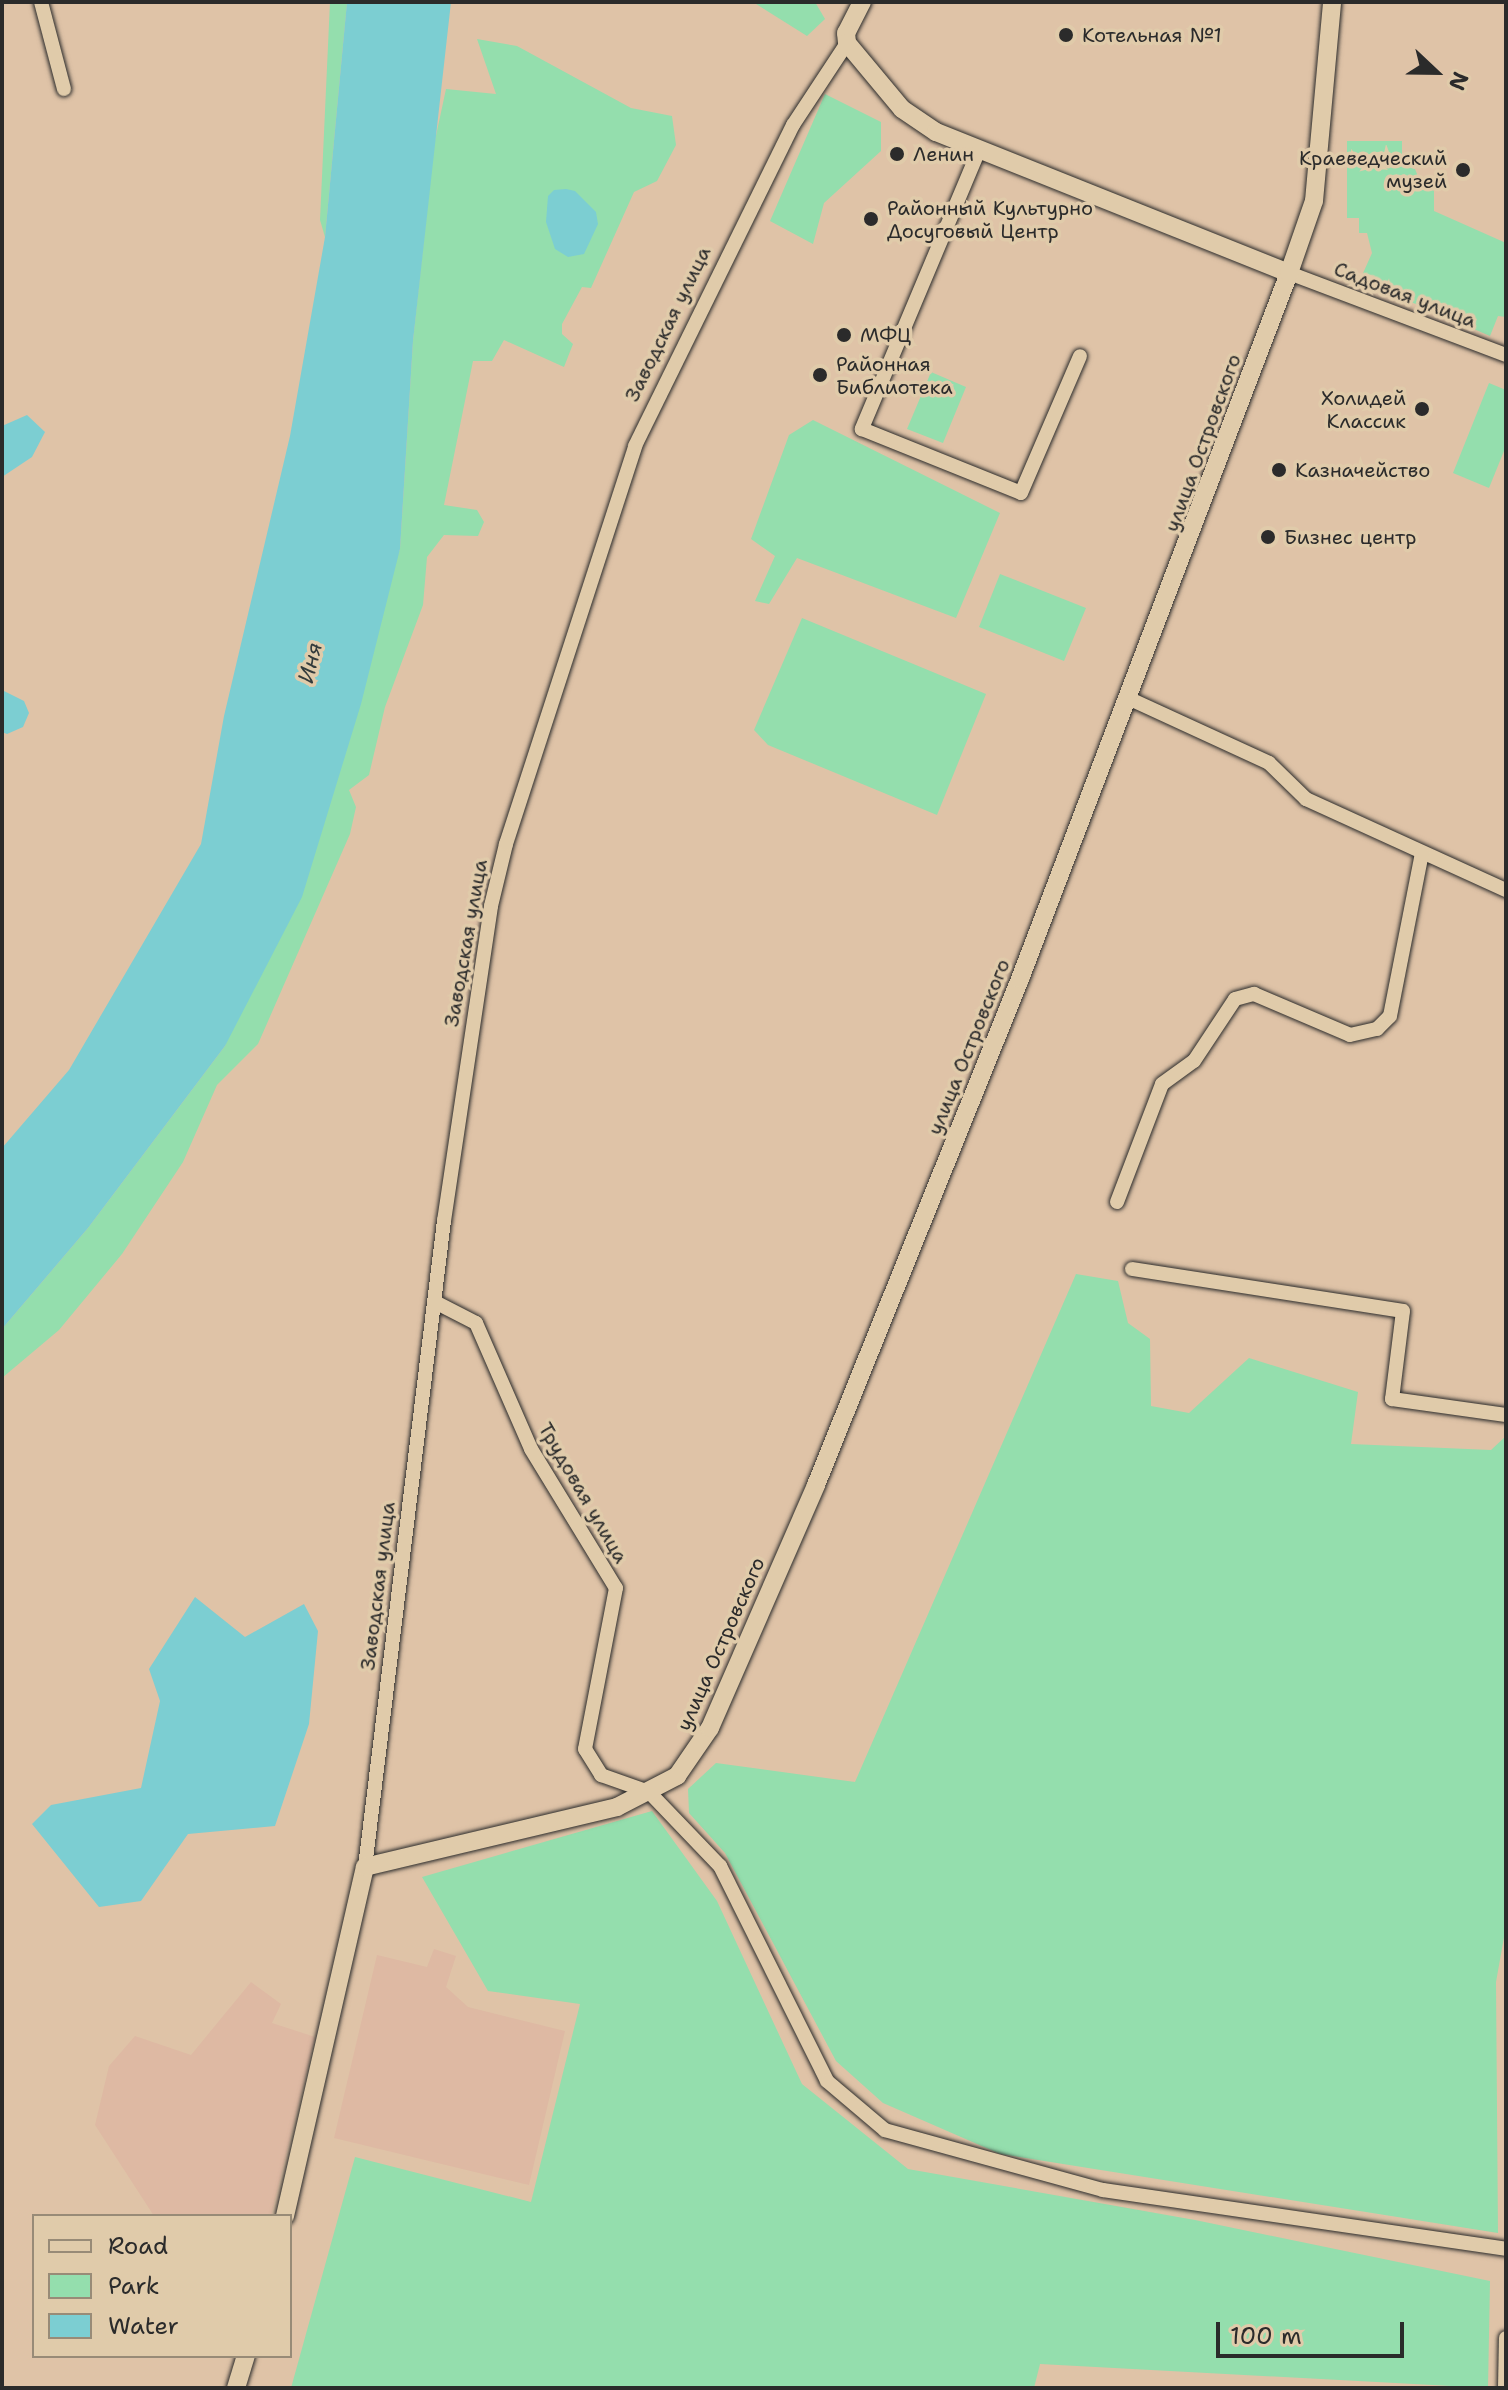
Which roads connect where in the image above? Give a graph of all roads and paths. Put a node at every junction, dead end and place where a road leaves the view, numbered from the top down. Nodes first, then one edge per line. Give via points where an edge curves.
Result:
1 (41, 2) edge
2 (862, 2) edge
3 (1332, 2) edge
4 (847, 43) junction
5 (64, 89) dead end
6 (979, 150) junction
7 (1289, 273) junction
8 (1506, 355) edge
9 (1080, 356) dead end
10 (1130, 699) junction
11 (1422, 853) junction
12 (1506, 890) edge
13 (1117, 1202) dead end
14 (1132, 1269) dead end
15 (435, 1302) junction
16 (1506, 1415) edge
17 (649, 1792) junction
18 (365, 1867) junction
19 (285, 2214) edge
20 (1506, 2249) edge
21 (1506, 2338) edge
22 (245, 2358) edge
23 (236, 2388) edge
24 (1505, 2388) edge

1 - 5 street
2 - 4 street, Заводская улица via 846,33
3 - 7 street, улица Островского via 1314,201
4 - 6 street via 902,109 936,132
4 - 15 street, Заводская улица via 793,125 743,221 640,433 600,541 491,906
6 - 7 street
6 - 9 street via 862,429 1021,493
7 - 8 street, Садовая улица
7 - 10 street, улица Островского
10 - 11 street via 1234,744 1269,763 1306,799
10 - 17 street, улица Островского via 822,1470 710,1728 677,1776
11 - 12 street
11 - 13 street via 1390,1016 1377,1029 1350,1035 1254,994 1235,999 1194,1061 1162,1084
14 - 16 street via 1403,1311 1392,1399
15 - 17 street, Трудовая улица via 476,1323 531,1449 616,1588 585,1749 601,1775
15 - 18 street, Заводская улица
17 - 18 street, улица Островского via 617,1807
17 - 20 street via 720,1866 827,2081 885,2130 1103,2190
18 - 19 street
21 - 24 street
22 - 23 street

